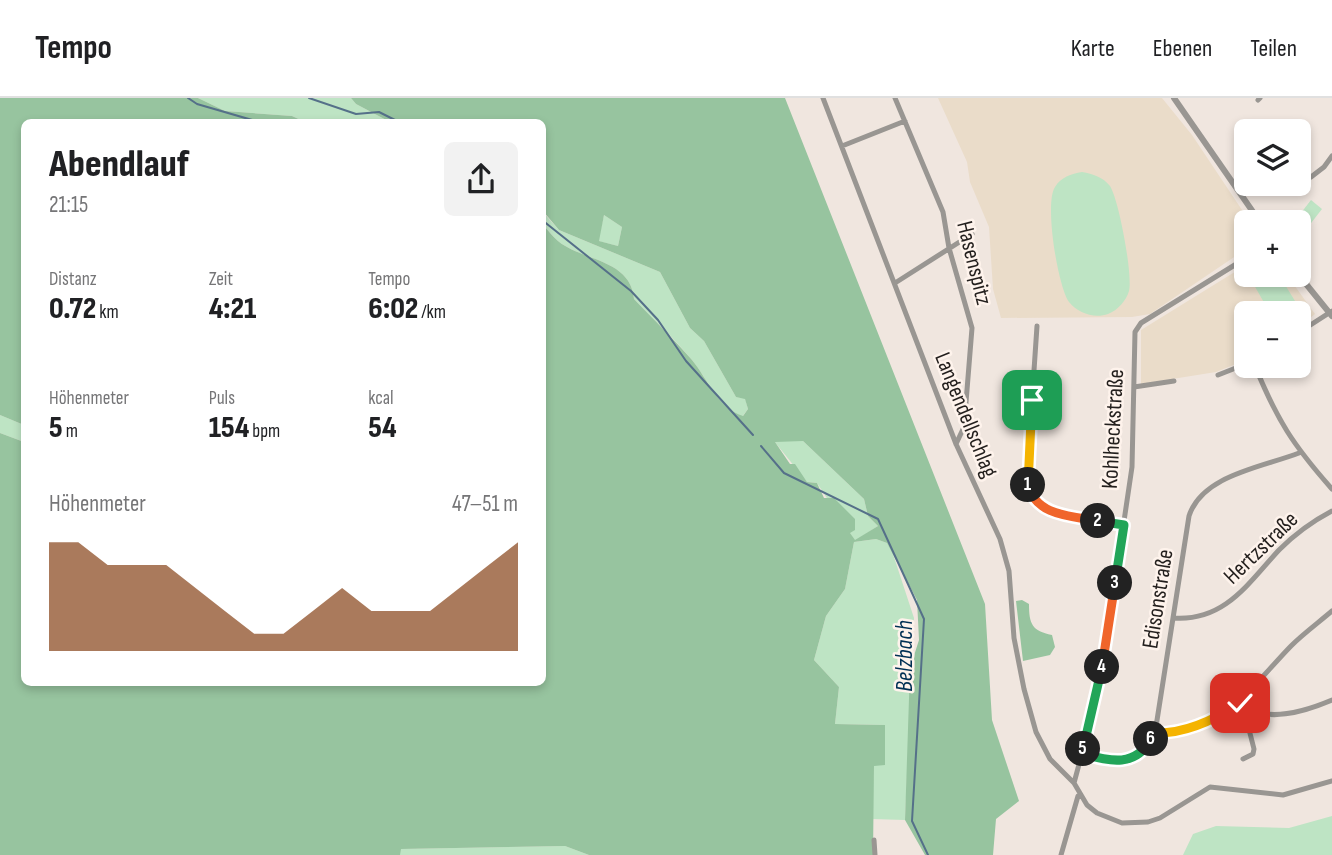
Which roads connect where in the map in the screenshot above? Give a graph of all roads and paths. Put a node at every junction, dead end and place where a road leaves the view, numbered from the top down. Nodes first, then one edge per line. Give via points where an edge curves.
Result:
1 (822, 98) edge
2 (895, 98) edge
3 (1174, 98) edge
4 (905, 121) junction
5 (842, 146) junction
6 (1332, 156) edge
7 (1311, 177) dead end
8 (1252, 210) edge
9 (972, 234) dead end
10 (949, 248) junction
11 (1234, 266) edge
12 (895, 283) junction
13 (1309, 287) edge
14 (1331, 313) edge
15 (1311, 325) edge
16 (1037, 326) dead end
17 (1234, 368) edge
18 (1218, 374) dead end
19 (1260, 378) edge
20 (1174, 381) dead end
21 (1134, 387) junction
22 (956, 444) junction
23 (1299, 453) junction
24 (1332, 489) edge
25 (1332, 510) edge
26 (1124, 525) junction
27 (1332, 611) edge
28 (1173, 618) junction
29 (1332, 700) edge
30 (1241, 705) junction
31 (1154, 733) junction
32 (1082, 754) junction
33 (1243, 759) dead end
34 (1332, 781) edge
35 (1074, 783) junction
36 (1078, 796) junction
37 (874, 840) dead end
38 (875, 855) edge
39 (1061, 855) edge

1 - 5 street, Langendellschlag
2 - 4 street, Hasenspitz
3 - 8 street
4 - 5 street
4 - 10 street, Hasenspitz via 943,212
5 - 12 street, Langendellschlag
6 - 7 street
9 - 10 street
10 - 12 street
10 - 22 street, Hasenspitz via 972,328 964,427
11 - 21 street, Kohlheckstraße via 1137,327
12 - 22 street, Langendellschlag
13 - 14 street
14 - 15 street
16 - 26 street via 1027,474 1030,491 1038,503 1056,513
17 - 18 street
19 - 23 street
20 - 21 street
21 - 26 street, Kohlheckstraße via 1132,467
22 - 35 street, Langendellschlag via 1005,553 1017,660 1036,733 1050,759
23 - 24 street
23 - 28 street, Edisonstraße via 1210,486 1196,499 1189,516
25 - 28 street, Hertzstraße via 1287,543 1233,600 1204,614
26 - 32 street, Kohlheckstraße via 1099,690
27 - 30 street via 1290,647
28 - 31 street, Edisonstraße
29 - 30 street via 1289,713 1263,713
30 - 31 street via 1201,723
30 - 33 street via 1254,749
31 - 32 street via 1133,758 1110,761
32 - 35 street, Kohlheckstraße
34 - 36 street via 1283,795 1210,787 1160,818 1135,823 1109,819
35 - 36 street
36 - 39 street
37 - 38 street

